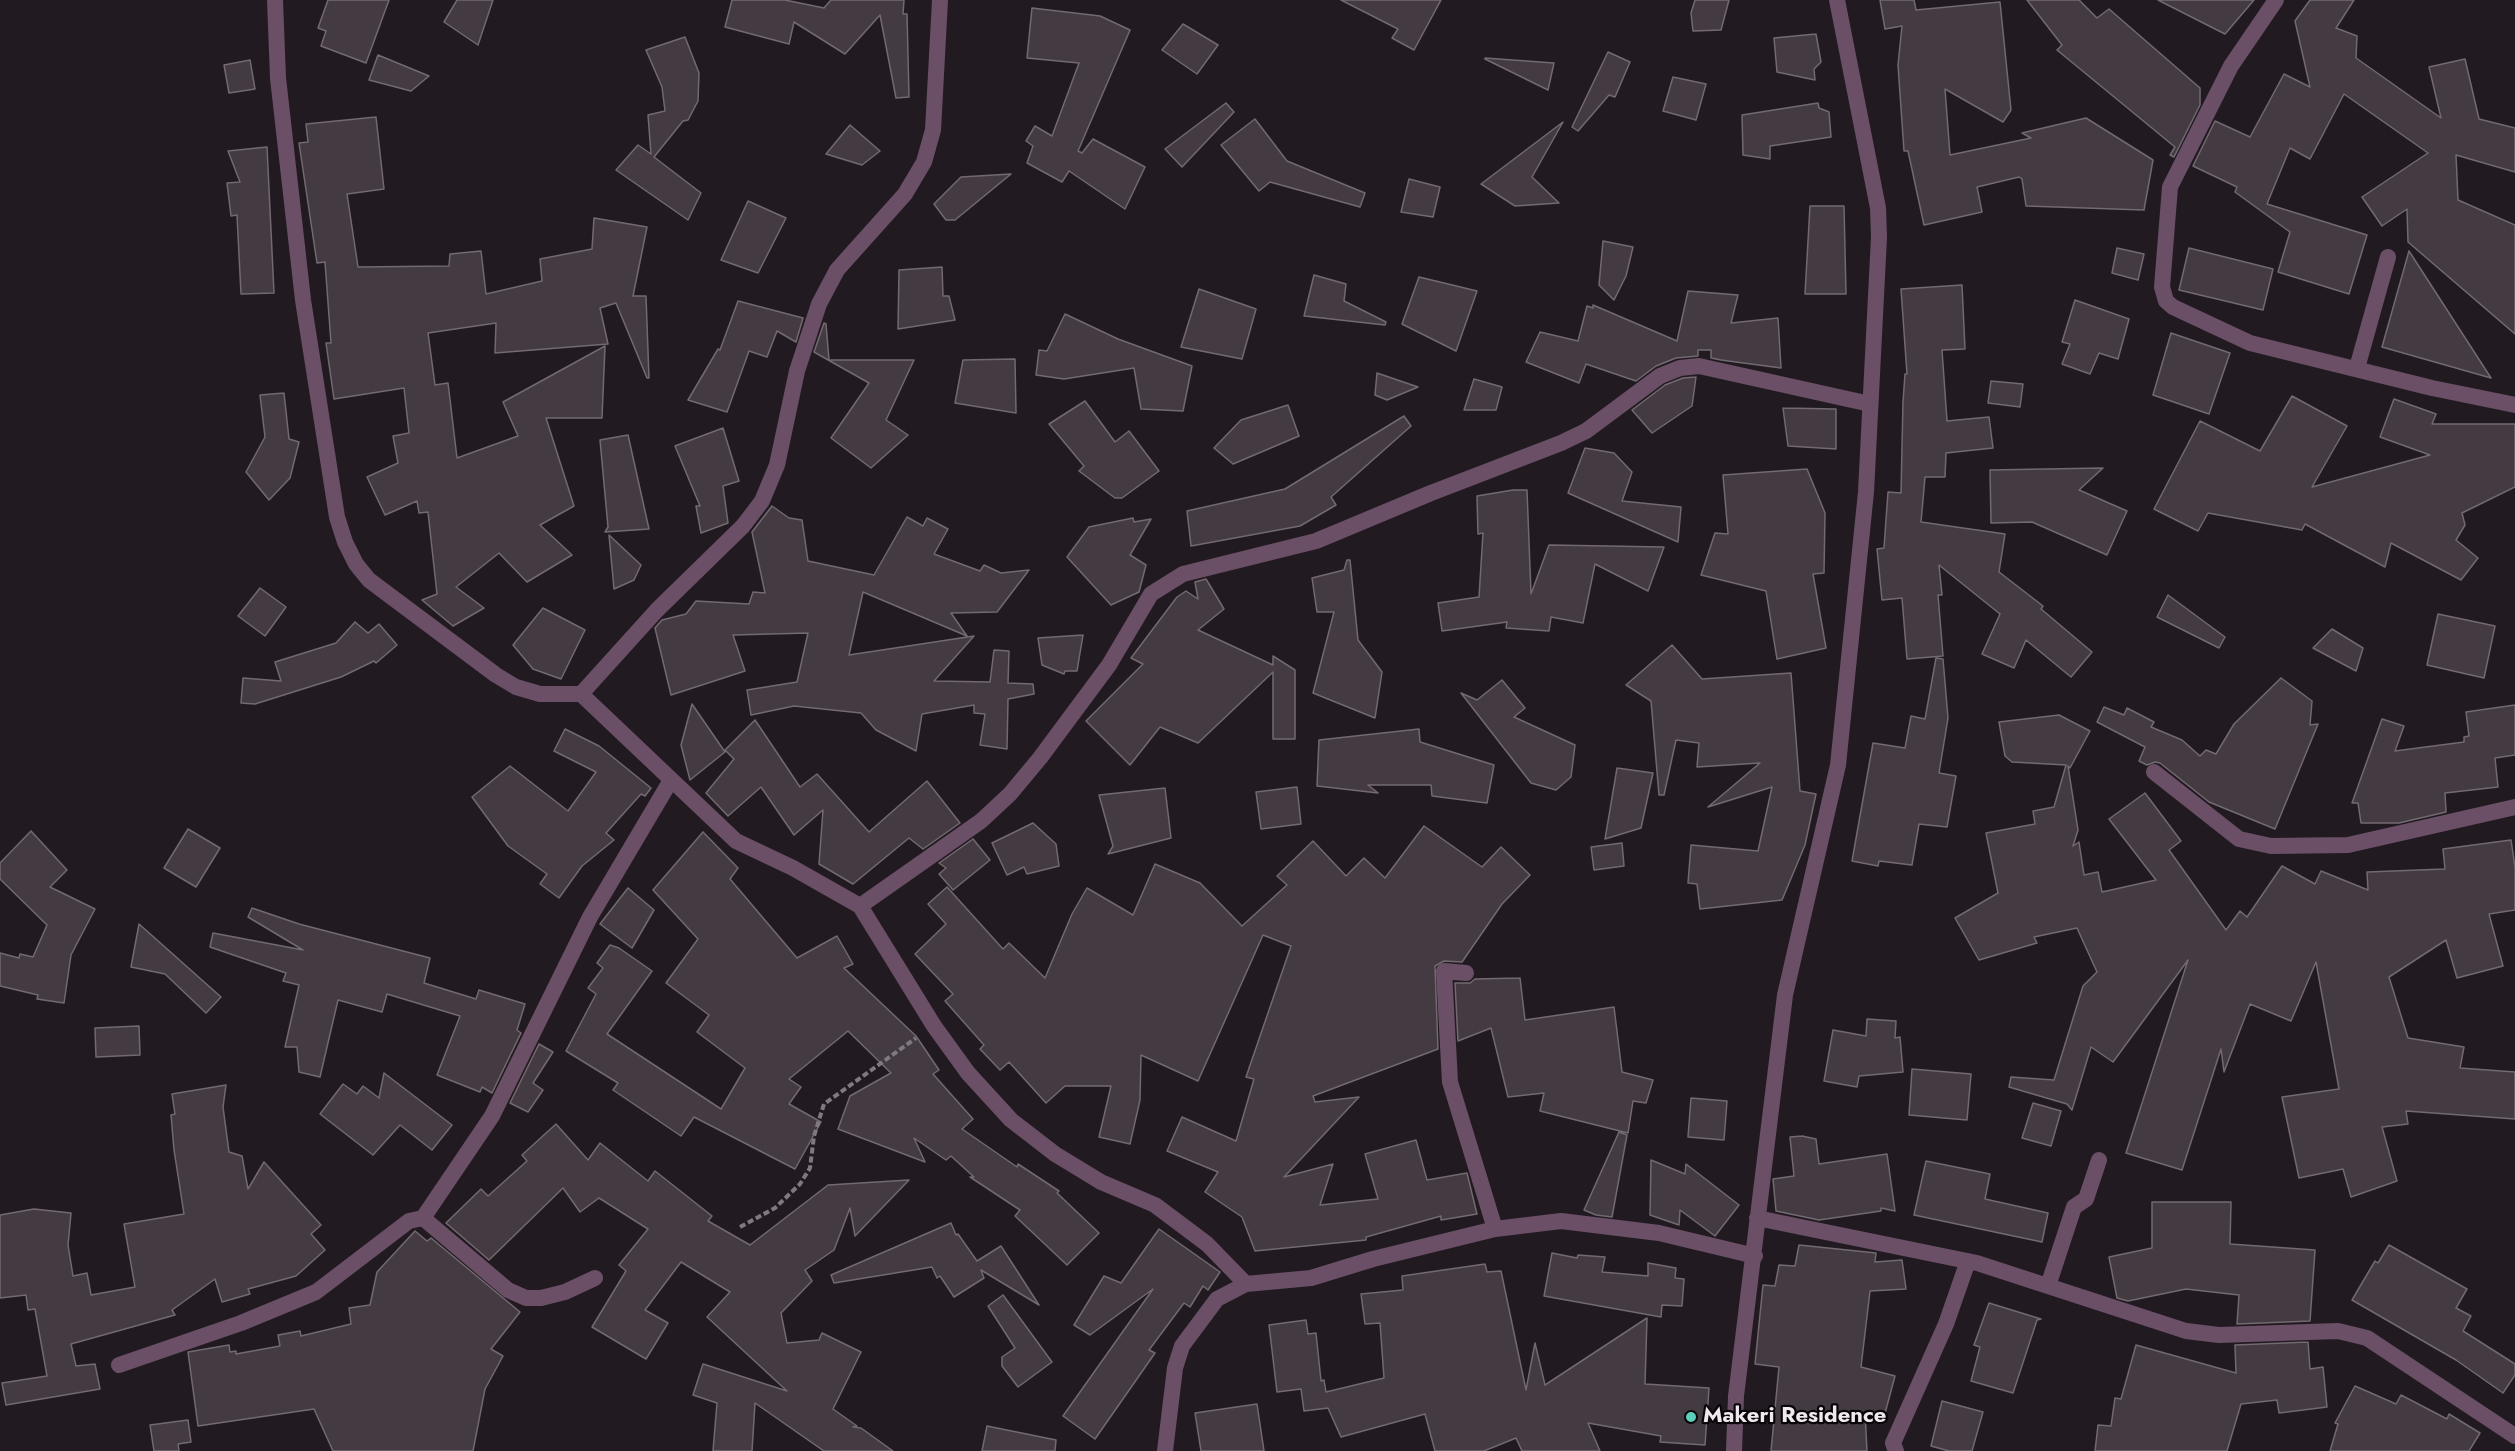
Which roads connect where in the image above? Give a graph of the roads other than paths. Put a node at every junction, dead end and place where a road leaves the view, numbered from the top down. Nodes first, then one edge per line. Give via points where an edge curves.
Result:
1 (275, 0) edge
2 (940, 0) edge
3 (1837, 0) edge
4 (2276, 0) edge
5 (2388, 257) dead end
6 (2357, 368) junction
7 (1870, 404) junction
8 (2515, 405) edge
9 (581, 694) junction
10 (2154, 772) dead end
11 (671, 780) junction
12 (2515, 807) edge
13 (860, 906) junction
14 (1466, 973) dead end
15 (2099, 1160) dead end
16 (423, 1218) junction
17 (1757, 1218) junction
18 (1495, 1228) junction
19 (1755, 1256) junction
20 (1968, 1262) junction
21 (595, 1278) dead end
22 (1246, 1284) junction
23 (2048, 1286) junction
24 (119, 1365) dead end
25 (2515, 1436) edge
26 (1165, 1451) edge
27 (1734, 1451) edge
28 (1896, 1451) edge

1 - 9 street via 278,78 303,300 337,517 345,542 369,580 495,675 540,694
2 - 9 street via 933,130 924,162 905,194 837,270 819,304 797,372 777,465 762,501 743,526 657,610
3 - 7 street via 1878,208
4 - 6 street via 2231,66 2169,187 2163,296 2173,307 2250,343
5 - 6 street
6 - 8 street
7 - 13 street via 1699,366 1680,368 1660,376 1586,431 1561,443 1316,541 1183,574 1151,594 1109,665 1010,794 981,821
7 - 17 street via 1866,492 1844,725 1785,994
9 - 11 street
10 - 12 street via 2240,838 2271,846 2348,845
11 - 13 street via 736,841
11 - 16 street via 590,917 492,1116
13 - 22 street via 934,1026 968,1073 1011,1120 1055,1154 1101,1182 1155,1205 1207,1244
14 - 18 street via 1444,971 1450,1082
15 - 23 street via 2086,1198 2074,1207
16 - 21 street via 499,1283 526,1298 565,1292
16 - 24 street via 409,1221 316,1292 241,1323
17 - 19 street
17 - 20 street
18 - 19 street via 1562,1221 1659,1233
18 - 22 street via 1311,1278
19 - 27 street via 1736,1396
20 - 23 street
20 - 28 street via 1946,1324 1893,1443
22 - 26 street via 1217,1299 1182,1346 1175,1368
23 - 25 street via 2186,1331 2219,1335 2338,1331 2367,1338

